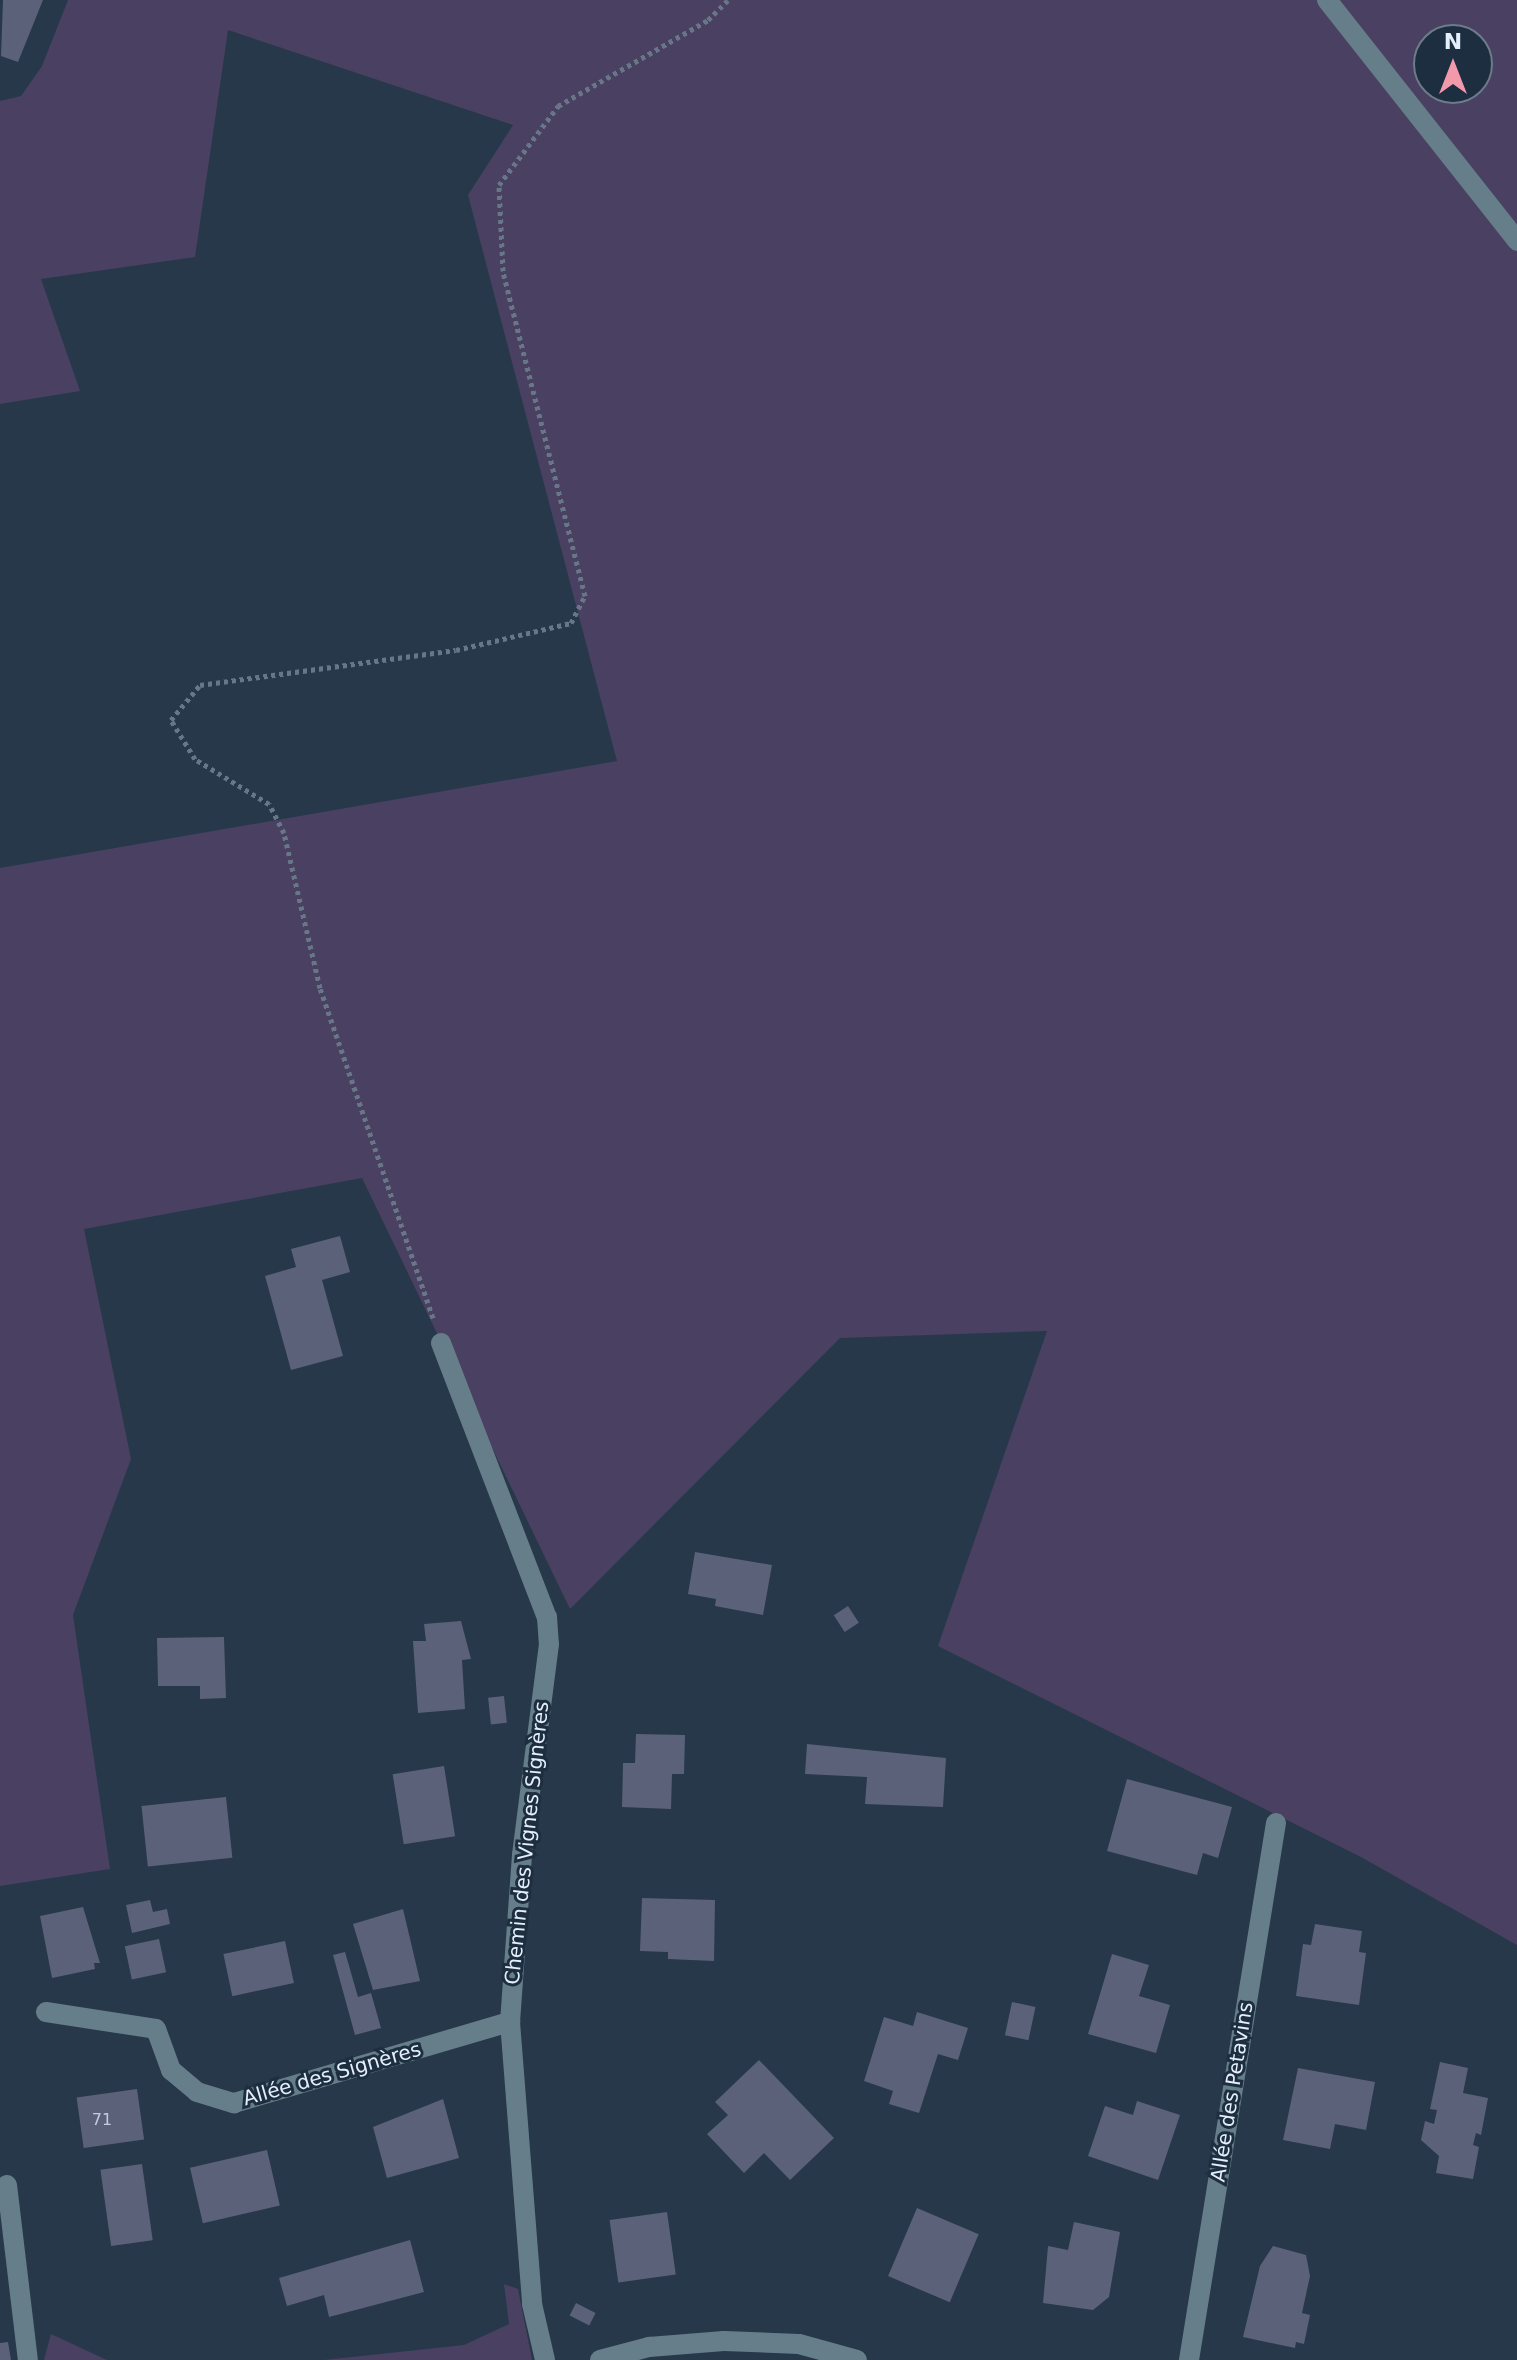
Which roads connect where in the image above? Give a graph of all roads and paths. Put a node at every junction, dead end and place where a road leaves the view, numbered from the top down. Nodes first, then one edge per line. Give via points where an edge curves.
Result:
1 (728, 0) edge
2 (1327, 0) edge
3 (1517, 241) edge
4 (441, 1343) joint
5 (1276, 1823) dead end
6 (46, 2012) dead end
7 (510, 2022) junction
8 (7, 2185) dead end
9 (28, 2360) edge
10 (545, 2360) edge
11 (600, 2360) edge
12 (857, 2360) edge
13 (1189, 2360) edge

1 - 4 path via 708,20 558,106 499,185 503,271 585,596 571,623 456,650 200,685 171,720 195,759 269,804 284,833 320,988
2 - 3 street
4 - 7 street, Chemin des Vignes Signères via 547,1617 549,1644 521,1870
5 - 13 street, Allée des Petavins
6 - 7 street, Allée des Signères via 156,2029 171,2070 197,2092 234,2103
7 - 10 street, Chemin des Vignes Signères via 532,2304
8 - 9 street
11 - 12 street via 649,2347 724,2341 799,2344

